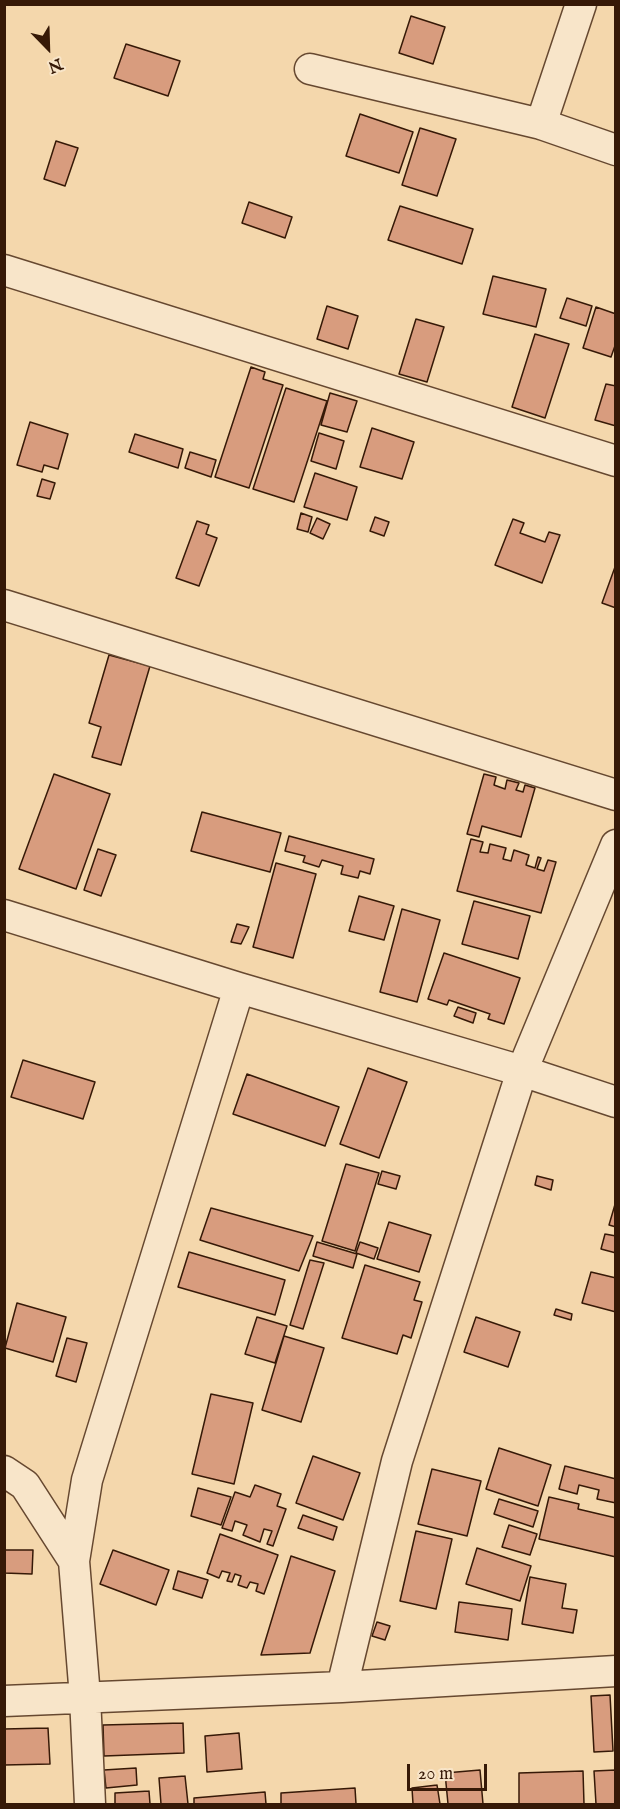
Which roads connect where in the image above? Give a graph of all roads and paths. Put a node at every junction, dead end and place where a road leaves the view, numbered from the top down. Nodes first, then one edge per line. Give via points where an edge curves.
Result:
1 (581, 4) edge
2 (310, 69) dead end
3 (541, 124) junction
4 (615, 150) edge
5 (4, 270) edge
6 (615, 462) edge
7 (4, 605) edge
8 (615, 795) edge
9 (615, 845) edge
10 (4, 915) edge
11 (239, 988) junction
12 (522, 1071) junction
13 (615, 1102) edge
14 (4, 1471) edge
15 (74, 1561) junction
16 (615, 1671) edge
17 (342, 1687) junction
18 (85, 1697) junction
19 (4, 1701) edge
20 (90, 1804) edge

1 - 3 street
2 - 3 street
3 - 4 street
5 - 6 street
7 - 8 street
9 - 12 street
10 - 11 street
11 - 12 street
11 - 15 street via 87,1480
12 - 13 street
12 - 17 street via 397,1461
14 - 15 street via 25,1485
15 - 18 street
16 - 17 street
17 - 18 street
18 - 19 street
18 - 20 street

